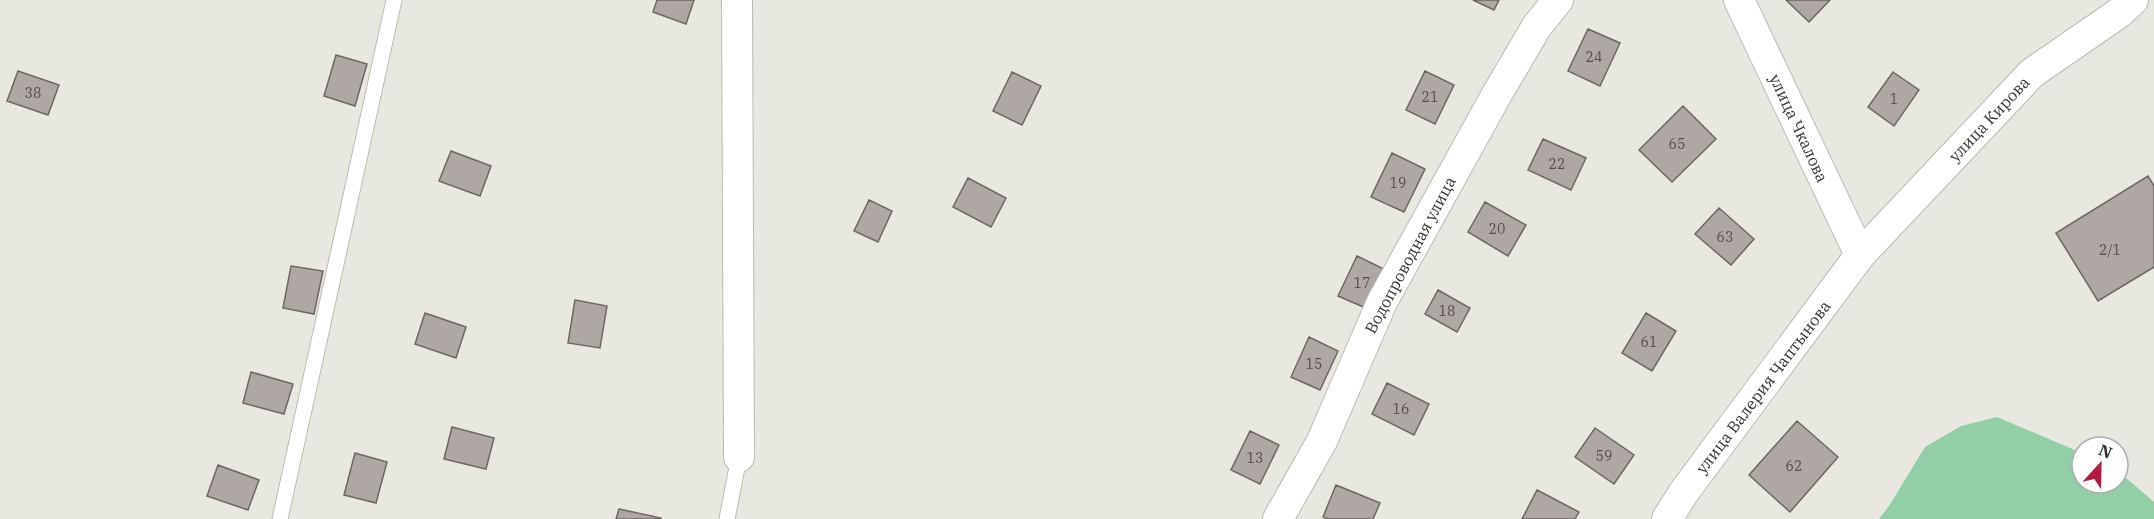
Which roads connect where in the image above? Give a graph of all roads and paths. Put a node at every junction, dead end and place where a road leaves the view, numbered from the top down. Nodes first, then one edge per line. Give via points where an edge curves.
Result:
1 (394, 0) edge
2 (737, 0) edge
3 (1558, 0) edge
4 (1738, 0) edge
5 (2133, 0) edge
6 (1860, 255) junction
7 (739, 457) joint
8 (280, 519) edge
9 (727, 519) edge
10 (1278, 519) edge
11 (1667, 519) edge

1 - 8 lane
2 - 7 street
3 - 10 street, Водопроводная улица via 1537,26 1497,94 1382,302 1322,441
4 - 6 street, улица Чкалова
5 - 6 street, улица Кирова via 2032,73
6 - 11 street, улица Валерия Чаптынова
7 - 9 lane

